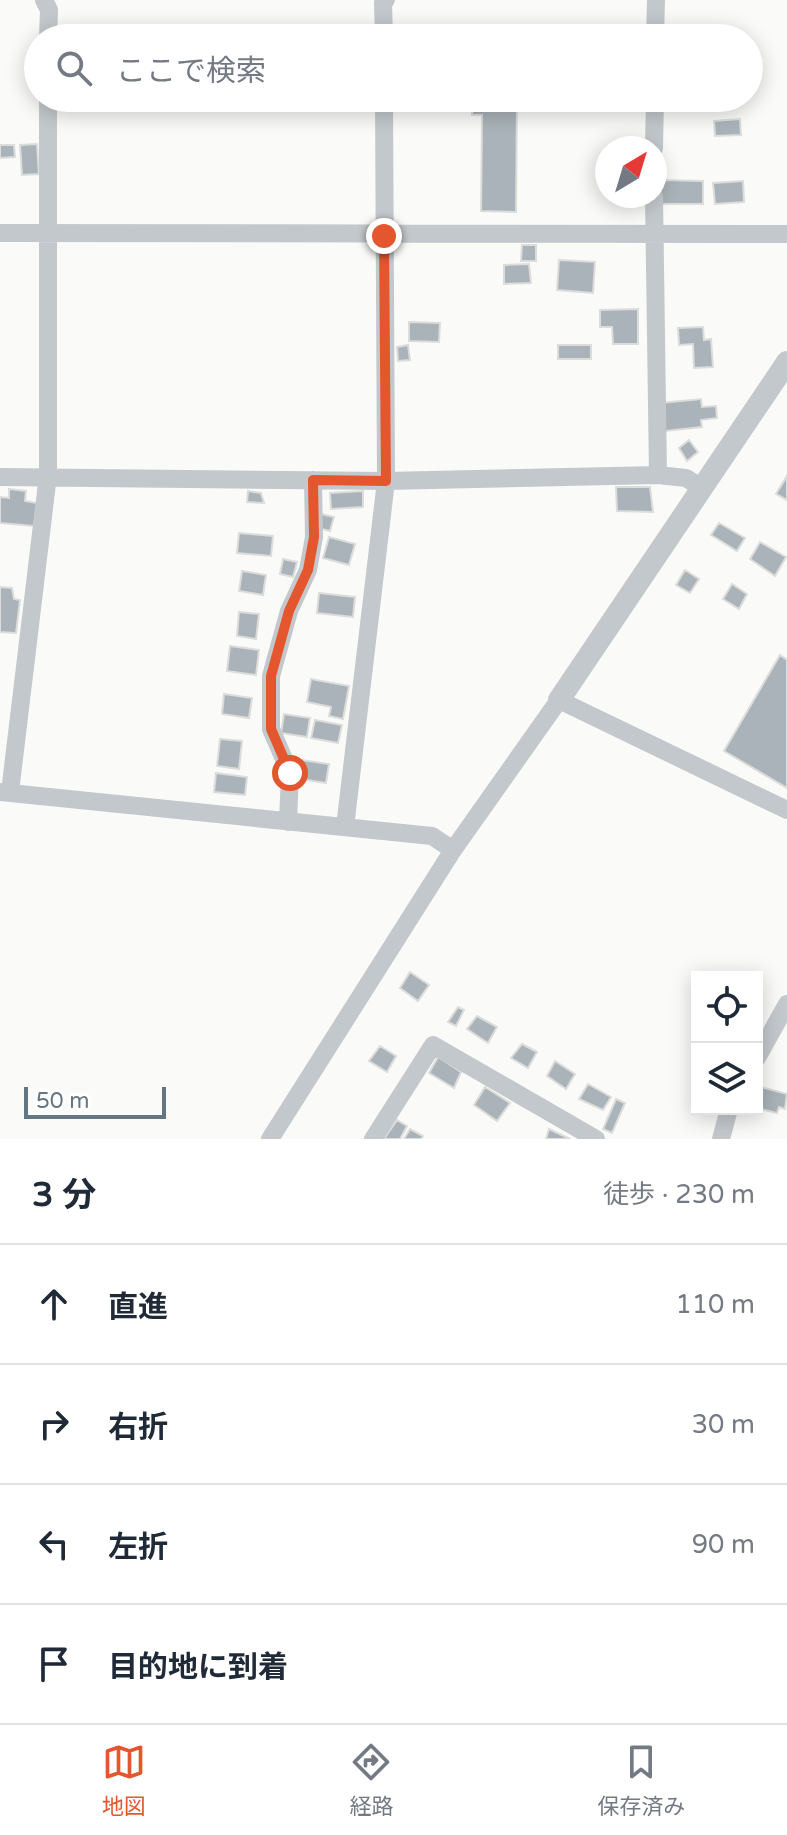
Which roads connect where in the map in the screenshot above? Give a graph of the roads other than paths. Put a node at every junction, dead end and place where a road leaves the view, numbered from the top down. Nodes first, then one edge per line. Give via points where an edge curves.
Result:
1 (44, 0) edge
2 (386, 0) edge
3 (656, 0) edge
4 (48, 24) edge
5 (384, 24) edge
6 (655, 24) edge
7 (48, 112) edge
8 (384, 112) edge
9 (655, 112) edge
10 (654, 136) edge
11 (654, 208) edge
12 (46, 232) junction
13 (0, 233) edge
14 (654, 233) junction
15 (787, 234) edge
16 (384, 236) junction
17 (787, 362) edge
18 (48, 475) junction
19 (658, 475) junction
20 (0, 477) edge
21 (313, 480) junction
22 (386, 481) junction
23 (702, 488) junction
24 (559, 700) junction
25 (5, 792) edge
26 (787, 810) edge
27 (288, 822) junction
28 (345, 827) junction
29 (453, 850) junction
30 (787, 1004) edge
31 (763, 1047) edge
32 (727, 1115) edge
33 (270, 1139) edge
34 (373, 1139) edge
35 (596, 1139) edge
36 (721, 1139) edge

1 - 4 street
2 - 5 street
3 - 6 street
7 - 12 street
8 - 16 street
9 - 10 street
11 - 14 street
12 - 13 street
12 - 16 street
12 - 18 street
14 - 15 street
14 - 16 street
14 - 19 street
16 - 22 street
17 - 23 street
18 - 20 street
18 - 21 street
18 - 25 street
19 - 22 street
19 - 23 street via 686,478
21 - 22 street
21 - 27 street via 314,537 308,570 289,611 271,676 271,729 290,773
22 - 28 street
23 - 24 street
24 - 26 street
24 - 29 street
25 - 27 street
27 - 28 street
28 - 29 street via 432,836
29 - 33 street
30 - 31 street
32 - 36 street
34 - 35 street via 433,1045

